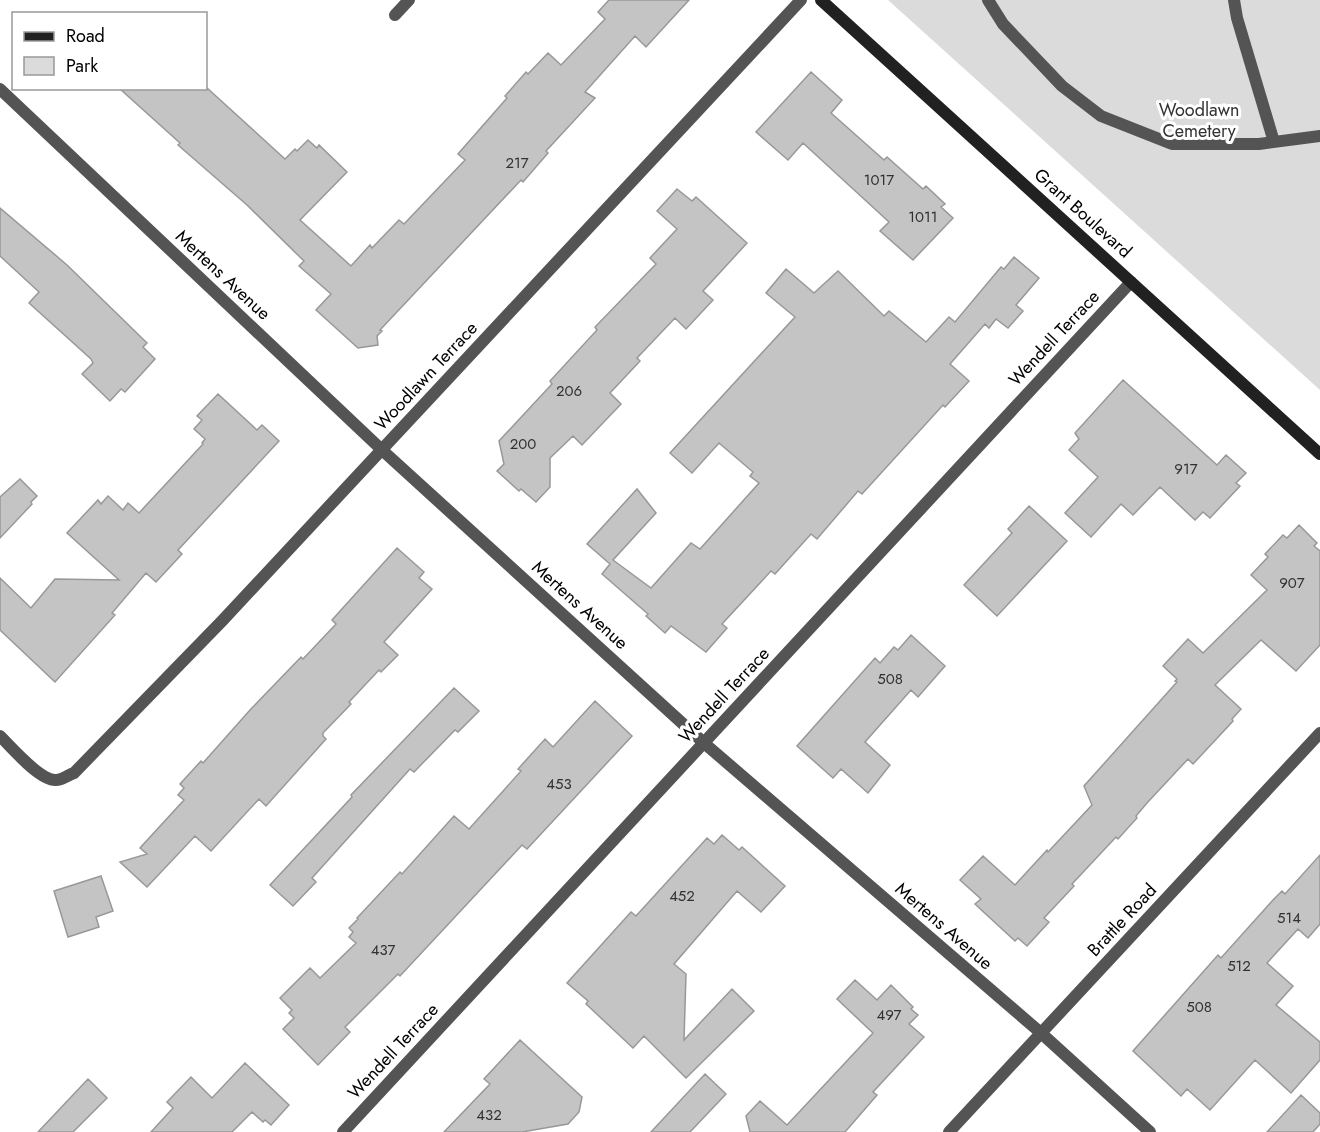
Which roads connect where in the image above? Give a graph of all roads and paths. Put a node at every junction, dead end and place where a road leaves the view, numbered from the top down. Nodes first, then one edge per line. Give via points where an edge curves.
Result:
1 (409, 0) edge
2 (801, 0) edge
3 (821, 0) edge
4 (988, 0) edge
5 (1234, 0) edge
6 (395, 15) dead end
7 (0, 89) edge
8 (1320, 136) edge
9 (1274, 142) junction
10 (1131, 282) junction
11 (382, 450) junction
12 (1320, 454) edge
13 (1320, 733) edge
14 (0, 736) edge
15 (704, 743) junction
16 (1041, 1033) junction
17 (343, 1132) edge
18 (950, 1132) edge
19 (1150, 1132) edge

1 - 6 street
2 - 11 street, Woodlawn Terrace
3 - 10 street, Grant Boulevard
4 - 9 street via 1003,24 1062,86 1101,116 1172,144
5 - 9 street
7 - 11 street, Mertens Avenue
8 - 9 street
10 - 12 street, Grant Boulevard
10 - 15 street, Wendell Terrace
11 - 14 street, Woodlawn Terrace via 74,773 49,780
11 - 15 street, Mertens Avenue
13 - 16 street, Brattle Road
15 - 16 street, Mertens Avenue
15 - 17 street, Wendell Terrace
16 - 18 street, Brattle Road
16 - 19 street, Mertens Avenue

